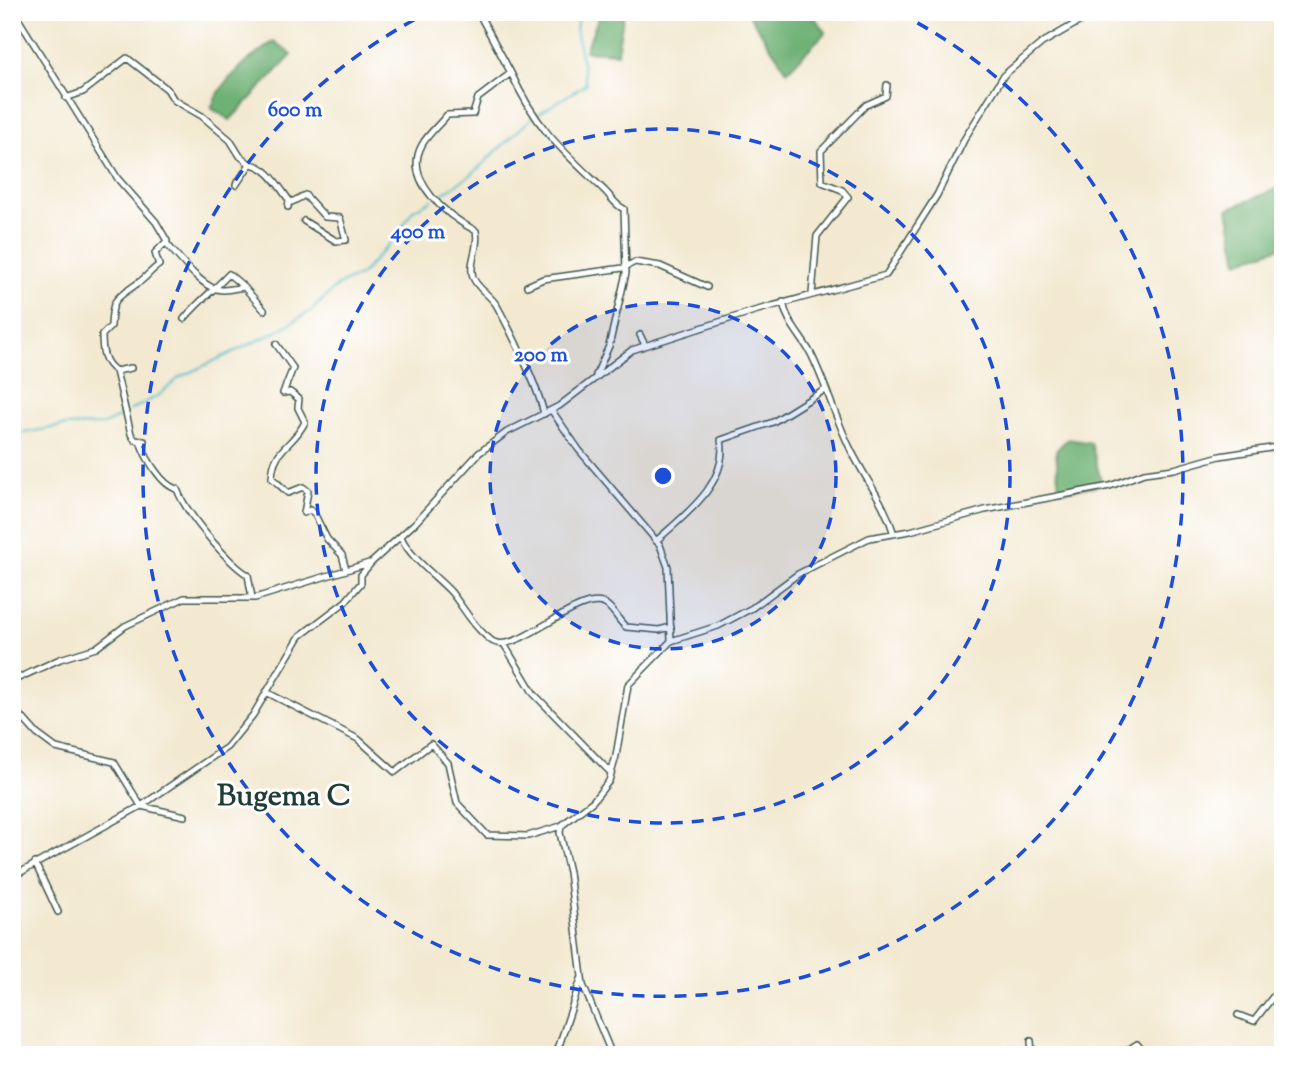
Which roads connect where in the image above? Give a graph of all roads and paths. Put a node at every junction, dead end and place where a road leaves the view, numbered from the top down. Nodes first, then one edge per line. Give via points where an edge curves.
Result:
1 (14, 12) edge
2 (478, 12) edge
3 (1096, 12) edge
4 (511, 73) junction
5 (887, 85) dead end
6 (66, 98) junction
7 (250, 164) junction
8 (237, 182) dead end
9 (304, 221) dead end
10 (166, 243) junction
11 (628, 264) junction
12 (527, 286) dead end
13 (244, 287) junction
14 (707, 287) dead end
15 (215, 289) junction
16 (812, 294) junction
17 (783, 302) junction
18 (264, 310) dead end
19 (184, 319) dead end
20 (640, 335) dead end
21 (276, 344) dead end
22 (645, 345) junction
23 (131, 369) dead end
24 (116, 371) junction
25 (594, 378) junction
26 (827, 389) junction
27 (552, 411) junction
28 (544, 414) junction
29 (1283, 446) edge
30 (894, 534) junction
31 (401, 537) junction
32 (656, 541) junction
33 (372, 562) junction
34 (346, 570) junction
35 (252, 598) junction
36 (671, 626) junction
37 (671, 641) junction
38 (504, 644) junction
39 (12, 681) edge
40 (266, 692) junction
41 (12, 706) edge
42 (611, 773) junction
43 (141, 806) junction
44 (185, 816) dead end
45 (561, 826) junction
46 (35, 863) junction
47 (12, 877) edge
48 (58, 912) dead end
49 (582, 976) junction
50 (1283, 984) edge
51 (1238, 1015) dead end
52 (1031, 1041) dead end
53 (556, 1055) edge
54 (612, 1055) edge
55 (1032, 1055) edge
56 (1120, 1055) edge
57 (1146, 1055) edge

1 - 6 street
2 - 4 street
3 - 16 street via 1019,60 996,85 937,195 886,275
4 - 11 street via 535,120 572,163 624,209
4 - 28 street via 478,98 473,114 447,115 423,144 421,179 425,189 455,218 476,230 479,242 473,279 494,300 508,326
5 - 16 street via 886,96 866,106 821,151 822,182 848,197 817,236
6 - 7 street via 89,88 127,58 167,89 174,100 230,140
6 - 10 street via 125,190 162,230
7 - 8 street
7 - 9 street via 265,171 289,203 305,195 325,217 340,218 346,240 336,242
10 - 15 street via 197,278
10 - 24 street via 155,253 159,265 124,290 110,309 111,326 103,334 102,347 110,368
11 - 12 street
11 - 14 street via 655,265
11 - 25 street via 609,346
13 - 15 street
13 - 15 street via 231,273
13 - 18 street
15 - 19 street
16 - 17 street
17 - 22 street
17 - 26 street via 786,319 803,338
20 - 22 street
21 - 34 street via 293,368 283,393 299,399 305,422 274,459 272,478 288,492 308,491 304,513 314,513 327,539 342,555
22 - 25 street
23 - 24 street
24 - 35 street via 131,434 144,441 141,444 149,463 169,487 177,489 209,539 234,567 248,575
25 - 27 street
26 - 30 street via 852,452 884,503
26 - 32 street via 772,422 721,440 723,460 702,501
27 - 28 street
27 - 32 street
28 - 31 street via 511,429 479,453
29 - 30 street via 1144,473 1110,486 985,510
30 - 37 street via 869,538 798,574 718,626
31 - 33 street
31 - 38 street via 464,613 494,642
32 - 36 street via 668,566
33 - 34 street
33 - 40 street via 351,595 294,643
34 - 35 street
35 - 39 street via 184,598 125,626 96,649
36 - 37 street
36 - 38 street via 659,630 626,627 607,605 598,603 561,614
37 - 42 street via 628,685
38 - 42 street via 534,694
40 - 43 street via 227,747
40 - 45 street via 358,739 395,772 431,744 448,763 457,803 487,835 528,836
41 - 43 street via 56,748 114,762
42 - 45 street via 593,801
43 - 44 street
43 - 46 street
45 - 49 street
46 - 47 street
46 - 48 street
49 - 53 street
49 - 54 street
50 - 51 street via 1254,1021
52 - 55 street
56 - 57 street via 1137,1044

